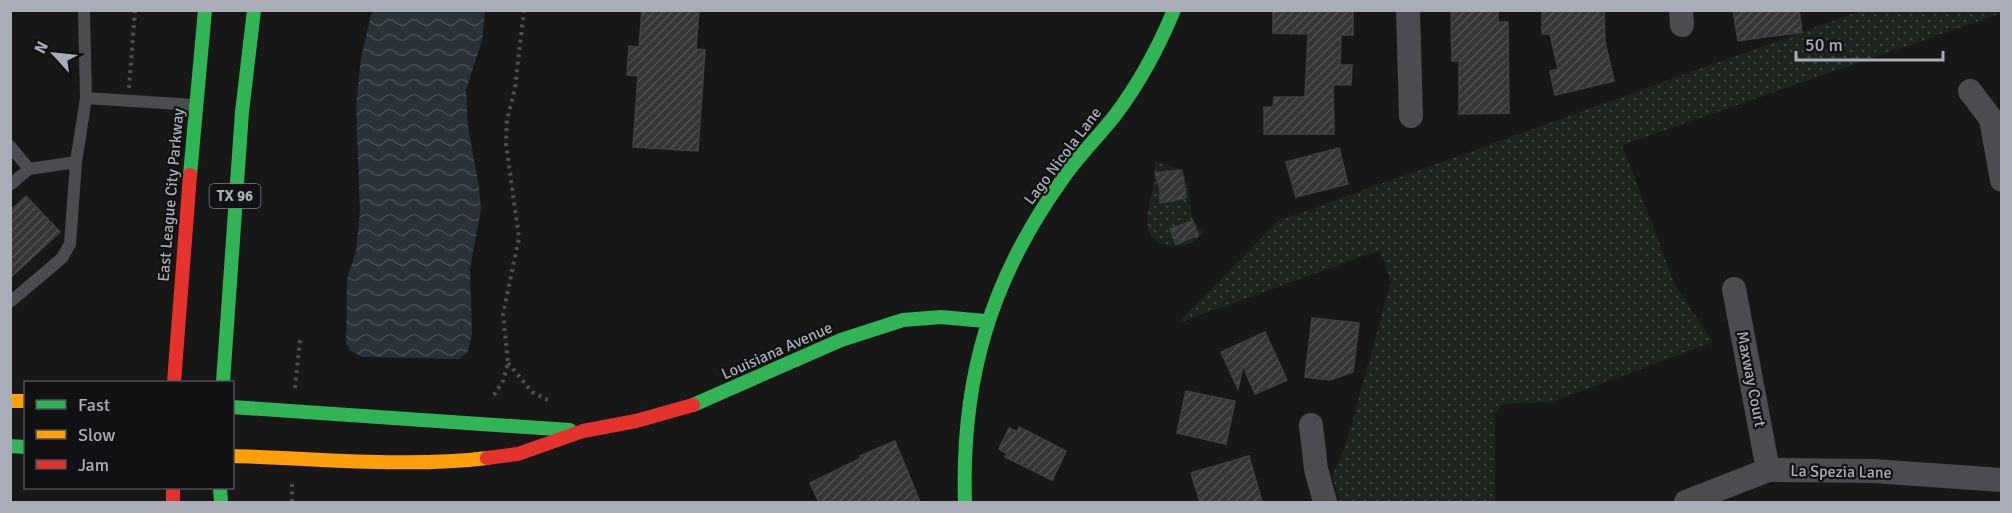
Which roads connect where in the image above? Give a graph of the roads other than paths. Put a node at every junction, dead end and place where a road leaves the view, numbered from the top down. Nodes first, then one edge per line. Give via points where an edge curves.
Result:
1 (84, 10) edge
2 (205, 10) edge
3 (254, 10) edge
4 (1174, 10) edge
5 (1408, 10) edge
6 (1970, 91) dead end
7 (86, 98) junction
8 (196, 105) junction
9 (1411, 116) dead end
10 (10, 146) edge
11 (76, 162) junction
12 (29, 169) junction
13 (2001, 180) edge
14 (10, 185) edge
15 (1734, 289) dead end
16 (10, 302) edge
17 (985, 321) junction
18 (174, 381) edge
19 (222, 381) edge
20 (234, 407) edge
21 (1311, 425) dead end
22 (584, 431) junction
23 (234, 456) edge
24 (1768, 470) junction
25 (2001, 480) edge
26 (965, 502) edge
27 (1325, 502) edge
28 (1686, 502) edge

1 - 7 lane
2 - 8 street, East League City Parkway / TX 96
3 - 19 street, TX 96 via 242,112
4 - 17 street, Lago Nicola Lane via 1153,56 1121,107 1045,204
5 - 9 street
6 - 13 street via 1990,119
7 - 8 lane
7 - 11 lane
8 - 18 street, East League City Parkway / TX 96
10 - 12 lane
11 - 12 lane
11 - 16 lane via 70,244 62,258
12 - 14 lane
15 - 24 street, Maxway Court
17 - 22 street, Louisiana Avenue via 941,317 903,320 841,340 700,403
17 - 26 street, Lago Nicola Lane via 966,405
20 - 22 street, Louisiana Avenue
21 - 27 street
22 - 23 street, Louisiana Avenue via 518,454 463,460
24 - 25 street, La Spezia Lane via 1873,471
24 - 28 street, La Spezia Lane

